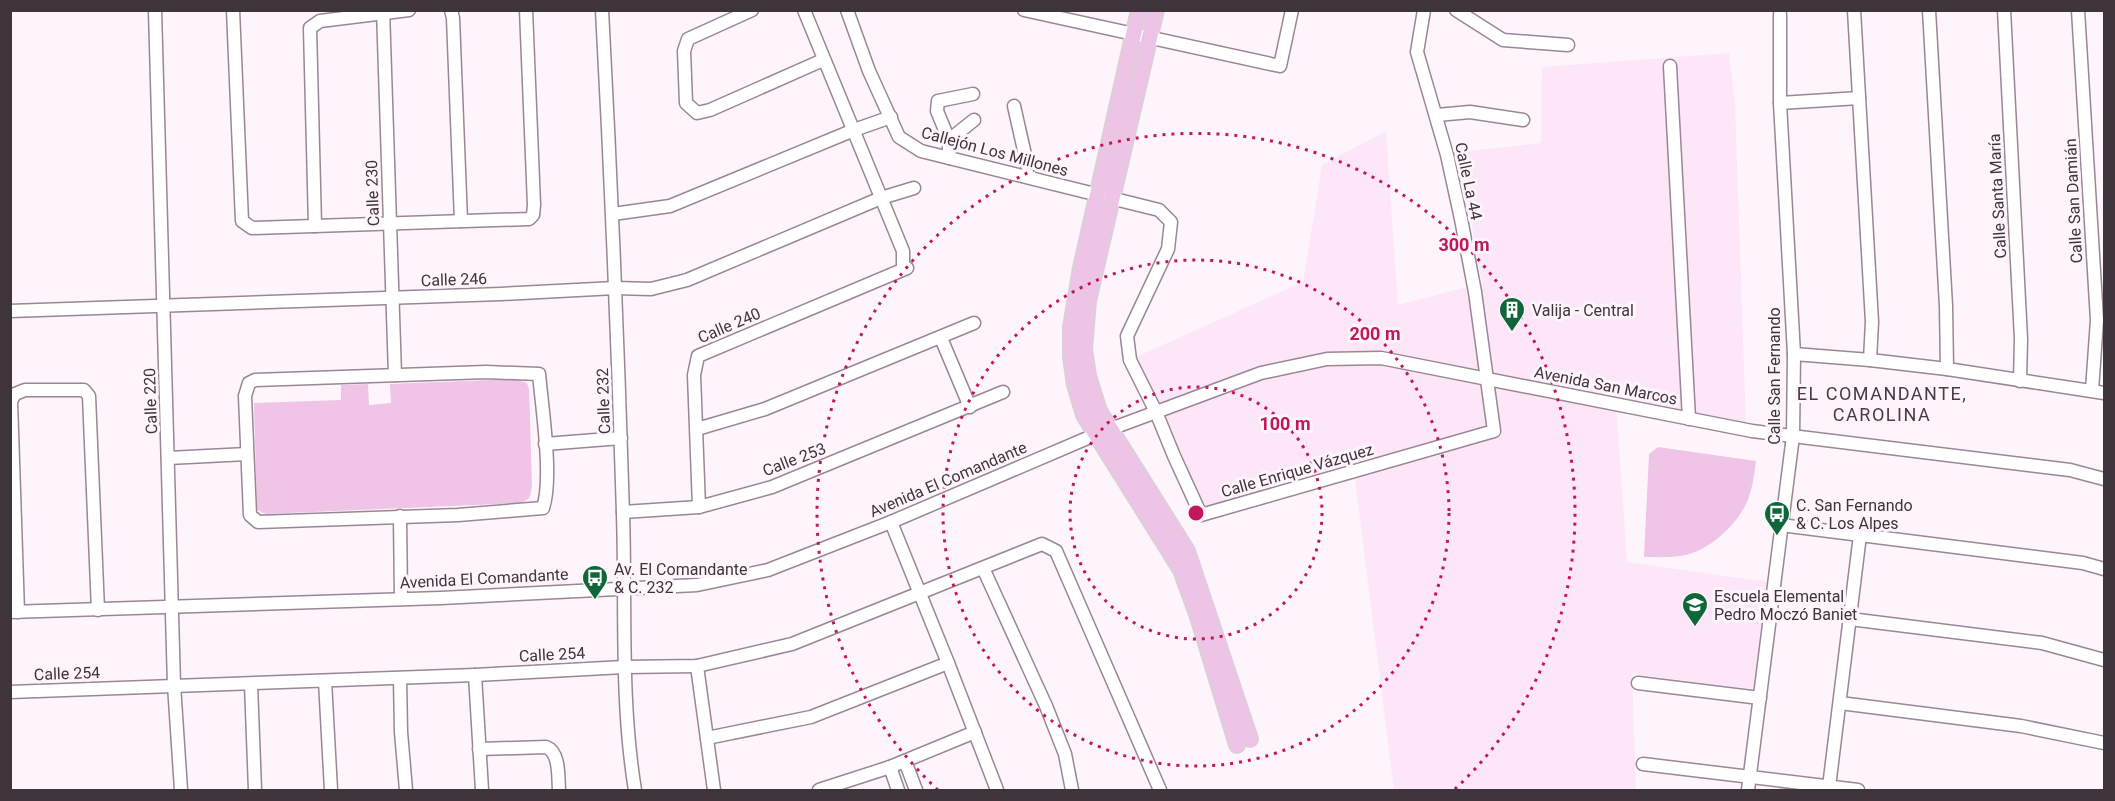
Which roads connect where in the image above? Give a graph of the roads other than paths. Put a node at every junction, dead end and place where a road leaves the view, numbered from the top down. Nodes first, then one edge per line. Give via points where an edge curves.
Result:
1 (155, 10) edge
2 (233, 10) edge
3 (410, 10) edge
4 (526, 10) edge
5 (602, 10) edge
6 (752, 10) edge
7 (804, 10) edge
8 (847, 10) edge
9 (1024, 10) edge
10 (1139, 10) edge
11 (1156, 10) edge
12 (1292, 10) edge
13 (1424, 10) edge
14 (1455, 10) edge
15 (1854, 10) edge
16 (1929, 10) edge
17 (2004, 10) edge
18 (2078, 10) edge
19 (383, 12) edge
20 (452, 14) edge
21 (1780, 14) dead end
22 (1129, 34) junction
23 (1150, 38) junction
24 (1568, 45) dead end
25 (824, 60) junction
26 (1670, 66) dead end
27 (973, 94) dead end
28 (1859, 98) junction
29 (1780, 103) junction
30 (1014, 106) dead end
31 (1437, 115) junction
32 (891, 117) junction
33 (974, 120) dead end
34 (1523, 120) dead end
35 (854, 130) junction
36 (949, 140) junction
37 (950, 158) junction
38 (1030, 177) junction
39 (914, 188) dead end
40 (1105, 197) junction
41 (881, 198) junction
42 (613, 213) junction
43 (461, 221) junction
44 (390, 223) junction
45 (315, 226) junction
46 (615, 288) junction
47 (393, 297) junction
48 (163, 307) junction
49 (10, 311) edge
50 (974, 323) dead end
51 (941, 338) junction
52 (1794, 354) junction
53 (1870, 360) junction
54 (1947, 369) junction
55 (395, 375) junction
56 (1486, 379) junction
57 (2020, 381) junction
58 (2098, 391) edge
59 (1003, 392) dead end
60 (970, 407) junction
61 (1156, 412) junction
62 (1689, 419) junction
63 (697, 429) junction
64 (1494, 431) joint
65 (1104, 432) junction
66 (1793, 436) junction
67 (621, 438) junction
68 (545, 444) junction
69 (247, 454) junction
70 (168, 458) junction
71 (2104, 479) edge
72 (699, 507) junction
73 (623, 512) junction
74 (400, 516) junction
75 (891, 522) junction
76 (1781, 525) junction
77 (1860, 535) junction
78 (983, 568) junction
79 (2104, 569) edge
80 (626, 588) junction
81 (919, 594) junction
82 (401, 599) junction
83 (172, 607) junction
84 (98, 610) junction
85 (14, 612) edge
86 (1850, 619) junction
87 (2104, 660) edge
88 (948, 663) junction
89 (697, 666) junction
90 (624, 667) junction
91 (475, 675) junction
92 (400, 678) junction
93 (325, 681) junction
94 (1638, 683) dead end
95 (251, 684) junction
96 (174, 685) junction
97 (10, 692) edge
98 (1760, 698) junction
99 (1840, 703) junction
100 (975, 732) junction
101 (707, 738) junction
102 (1244, 742) dead end
103 (2104, 743) edge
104 (478, 749) junction
105 (905, 761) junction
106 (1643, 764) dead end
107 (890, 767) junction
108 (1750, 777) junction
109 (1829, 787) junction
110 (180, 790) edge
111 (255, 790) edge
112 (331, 790) edge
113 (406, 790) edge
114 (482, 790) edge
115 (559, 790) edge
116 (635, 790) edge
117 (714, 790) edge
118 (821, 790) edge
119 (898, 790) edge
120 (916, 790) edge
121 (997, 790) edge
122 (1072, 790) edge
123 (1160, 790) edge
124 (1748, 790) edge
125 (1858, 790) edge

1 - 48 street, Calle 220
2 - 45 street via 242,221 252,228
3 - 19 street
4 - 43 street via 533,215 525,220
5 - 42 street, Calle 232
6 - 25 street via 688,39 684,51 686,104 696,113
7 - 25 street
8 - 32 street, Callejón Los Millones
9 - 22 street
10 - 22 main road
11 - 23 main road
12 - 23 street via 1280,66
13 - 31 street, Calle La 44 via 1418,52
14 - 24 street via 1503,40
15 - 28 street
16 - 54 street
17 - 57 street, Calle Santa María
18 - 58 street, Calle San Damián
19 - 44 street, Calle 230
19 - 45 street via 320,21 310,28
20 - 43 street
21 - 29 street, Calle San Fernando
22 - 23 street
22 - 40 main road
23 - 40 main road
25 - 35 street
26 - 62 street
27 - 36 street via 938,101 937,111
28 - 29 street
28 - 53 street via 1872,322
29 - 52 street, Calle San Fernando
30 - 38 street
31 - 34 street via 1470,112
31 - 56 street, Calle La 44 via 1473,281
32 - 35 street
32 - 37 street, Callejón Los Millones via 899,137 921,151
33 - 36 street
35 - 41 street
35 - 42 street via 670,206
36 - 37 street
37 - 38 street, Callejón Los Millones
38 - 40 street, Callejón Los Millones
39 - 41 street, Calle 246
40 - 61 street, Calle Enrique Vázquez via 1159,210 1171,222 1168,249 1127,336 1130,360
40 - 65 main road via 1084,349
41 - 46 street, Calle 246 via 687,280 651,289
41 - 63 street, Calle 240 via 903,251 903,266 907,268 698,356 694,375
42 - 46 street, Calle 232
43 - 44 street
44 - 45 street
44 - 47 street, Calle 230
46 - 47 street, Calle 246
46 - 67 street, Calle 232
47 - 48 street, Calle 246
47 - 55 street, Calle 230
48 - 49 street, Calle 246
48 - 70 street, Calle 220
50 - 51 street
51 - 60 street
51 - 63 street via 765,410
52 - 53 street
52 - 66 street, Calle San Fernando
53 - 54 street
54 - 57 street
55 - 68 street via 539,374
55 - 69 street via 249,383 245,396
56 - 61 street, Avenida San Marcos via 1381,358 1327,359 1261,373
56 - 62 street, Avenida San Marcos
56 - 64 street, Calle La 44
57 - 58 street
59 - 60 street, Calle 253
60 - 72 street, Calle 253 via 772,487
61 - 64 street, Calle Enrique Vázquez via 1201,515
61 - 65 street, Avenida San Marcos
62 - 66 street, Avenida San Marcos
63 - 72 street, Calle 240
65 - 75 street, Avenida El Comandante
65 - 102 main road via 1187,551
66 - 71 street, Avenida San Marcos via 2070,470
66 - 76 street, Calle San Fernando
67 - 68 street
67 - 73 street, Calle 232
68 - 74 street via 543,508
69 - 70 street
69 - 74 street via 250,515 258,522
70 - 83 street, Calle 220
72 - 73 street, Calle 253
73 - 80 street, Calle 232
74 - 82 street
75 - 80 street, Avenida El Comandante via 768,570 697,585
75 - 81 street
76 - 77 street
76 - 98 street, Calle San Fernando
77 - 79 street via 2083,562
77 - 86 street
78 - 81 street, Calle 254
78 - 122 street via 1065,754
78 - 123 street, Calle 254 via 1042,544 1056,551
80 - 82 street, Avenida El Comandante
80 - 90 street, Calle 232
81 - 88 street
81 - 89 street, Calle 254 via 792,644
82 - 83 street, Avenida El Comandante
83 - 84 street, Avenida El Comandante
83 - 96 street, Calle 220
84 - 85 street, Avenida El Comandante
84 - 85 street via 89,396 84,390 25,390 15,394 11,401
86 - 87 street via 2042,643
86 - 99 street
88 - 100 street
88 - 101 street via 811,717
89 - 90 street, Calle 254
89 - 101 street
90 - 91 street, Calle 254
90 - 116 street, Calle 232
91 - 92 street, Calle 254
91 - 104 street
92 - 93 street, Calle 254
92 - 113 street
93 - 95 street, Calle 254
93 - 112 street
94 - 98 street
95 - 96 street, Calle 254
95 - 111 street
96 - 97 street, Calle 254
96 - 110 street, Calle 220
98 - 108 street, Calle San Fernando
99 - 103 street via 2021,726
99 - 109 street
100 - 105 street
100 - 121 street
101 - 117 street
104 - 114 street
104 - 115 street via 552,749
105 - 107 street
105 - 120 street
106 - 108 street
107 - 118 street
107 - 119 street
108 - 109 street
108 - 124 street, Calle San Fernando
109 - 125 street

